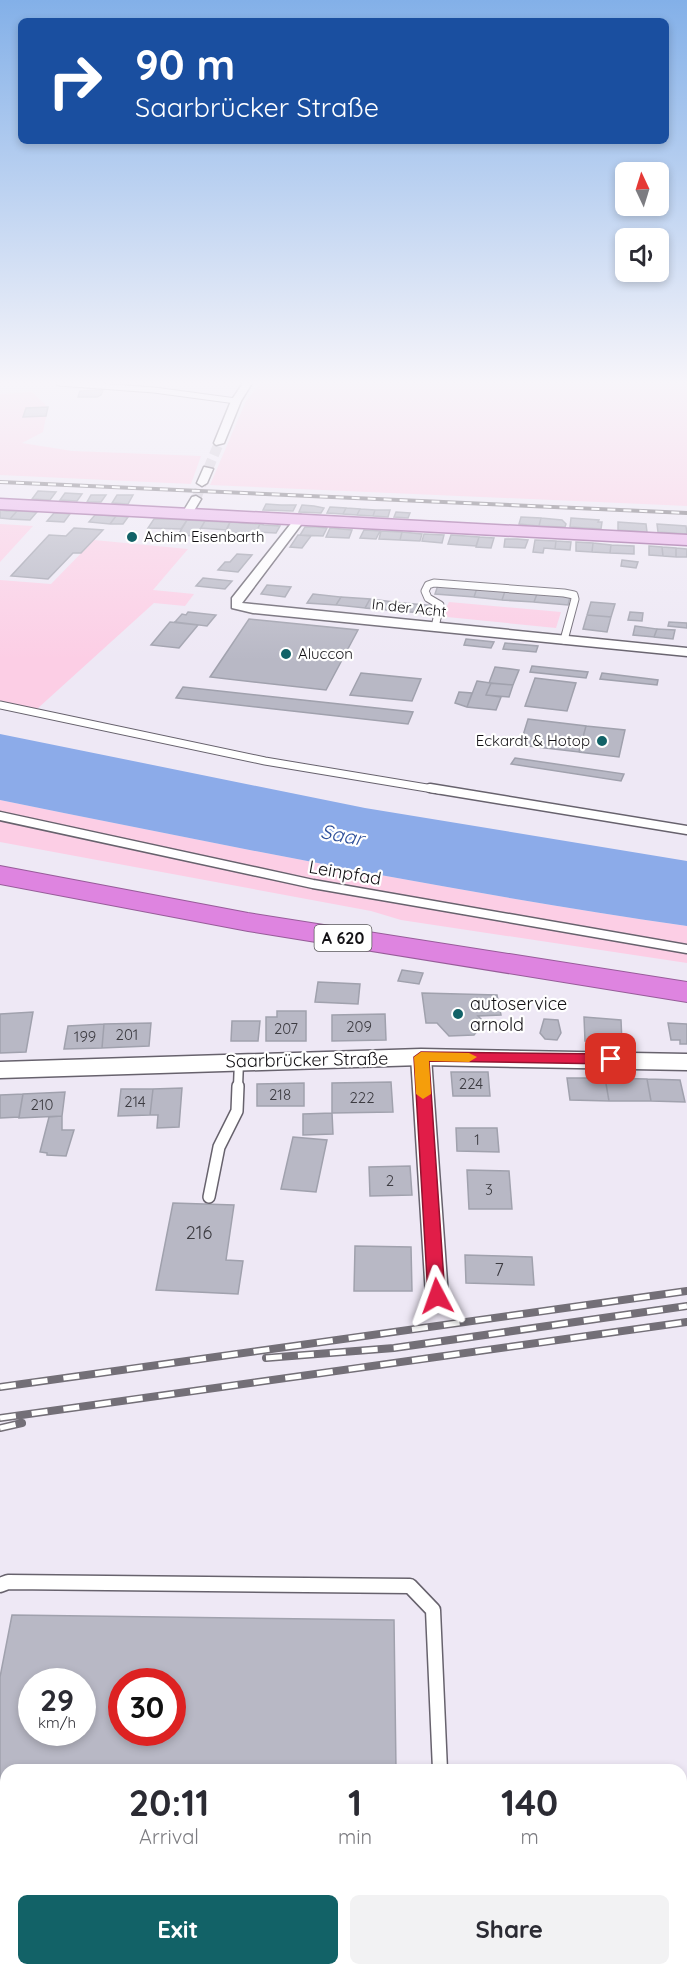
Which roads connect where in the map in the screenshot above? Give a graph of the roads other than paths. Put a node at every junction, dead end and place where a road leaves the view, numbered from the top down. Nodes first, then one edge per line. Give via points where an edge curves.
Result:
1 (205, 475) tunnel mouth
2 (202, 483) tunnel mouth
3 (0, 504) edge
4 (301, 518) junction
5 (687, 540) edge
6 (435, 627) junction
7 (564, 640) junction
8 (687, 652) edge
9 (0, 705) edge
10 (0, 816) edge
11 (687, 830) edge
12 (0, 859) edge
13 (0, 875) edge
14 (687, 949) edge
15 (687, 975) edge
16 (687, 992) edge
17 (421, 1057) junction
18 (239, 1061) junction
19 (687, 1062) edge
20 (0, 1070) edge
21 (209, 1197) dead end
22 (437, 1296) dead end
23 (0, 1585) edge
24 (440, 1764) edge

1 - 2 street
3 - 4 main road via 192,505
4 - 5 main road
4 - 6 street, In der Acht via 236,605
6 - 7 street, In der Acht
6 - 7 lane via 440,604 428,598 425,591 434,583 564,593 574,595 575,599
7 - 8 street, In der Acht
9 - 11 lane via 265,761
10 - 14 lane, Leinpfad via 313,884
12 - 15 highway, A 620 via 278,910
13 - 16 highway, A 620 via 271,926
17 - 18 street, Saarbrücker Straße
17 - 19 street, Saarbrücker Straße
17 - 22 street
18 - 20 street, Saarbrücker Straße
18 - 21 lane via 237,1111 219,1147
23 - 24 lane via 8,1582 410,1586 433,1610

